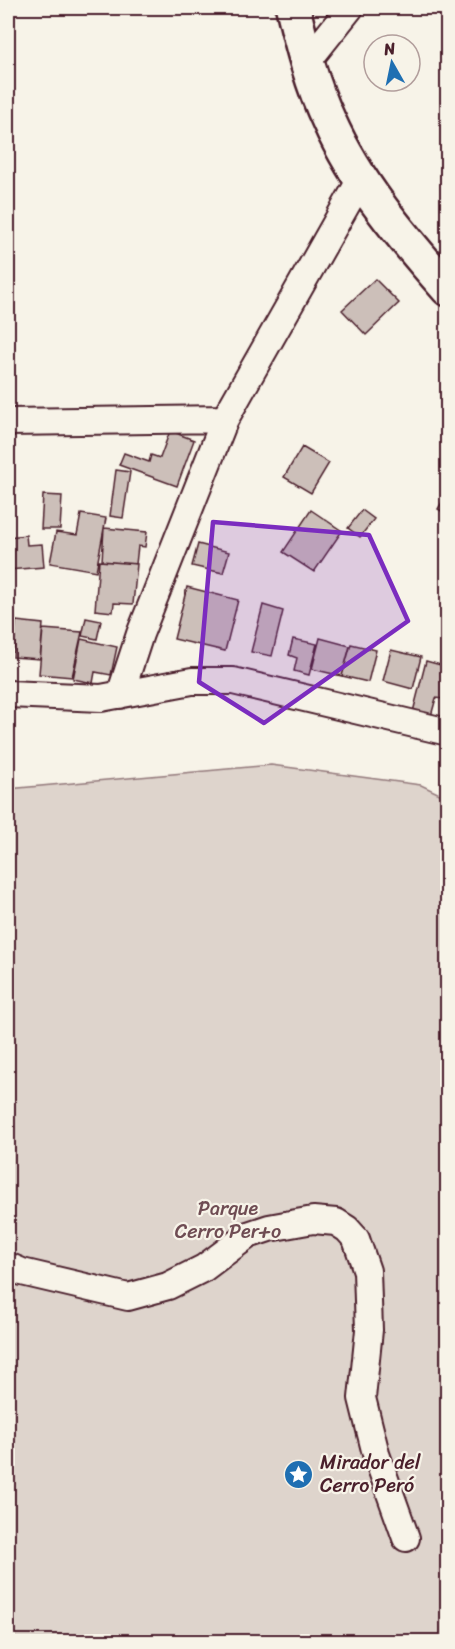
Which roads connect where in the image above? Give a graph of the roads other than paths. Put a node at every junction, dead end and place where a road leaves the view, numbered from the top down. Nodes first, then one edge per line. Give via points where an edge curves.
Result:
1 (293, 8) edge
2 (350, 8) edge
3 (307, 62) junction
4 (361, 179) junction
5 (447, 289) edge
6 (225, 418) junction
7 (8, 422) edge
8 (8, 694) edge
9 (120, 695) junction
10 (447, 732) edge
11 (8, 1266) edge
12 (406, 1538) dead end

1 - 3 main road
2 - 3 street
3 - 4 main road via 329,122
4 - 5 main road
4 - 6 street
6 - 7 street
6 - 9 street
8 - 9 street via 101,698
9 - 10 street via 192,681 233,681
11 - 12 street via 128,1297 168,1286 204,1268 248,1235 268,1228 313,1220 336,1222 347,1229 356,1239 367,1271 369,1330 362,1398 376,1454

